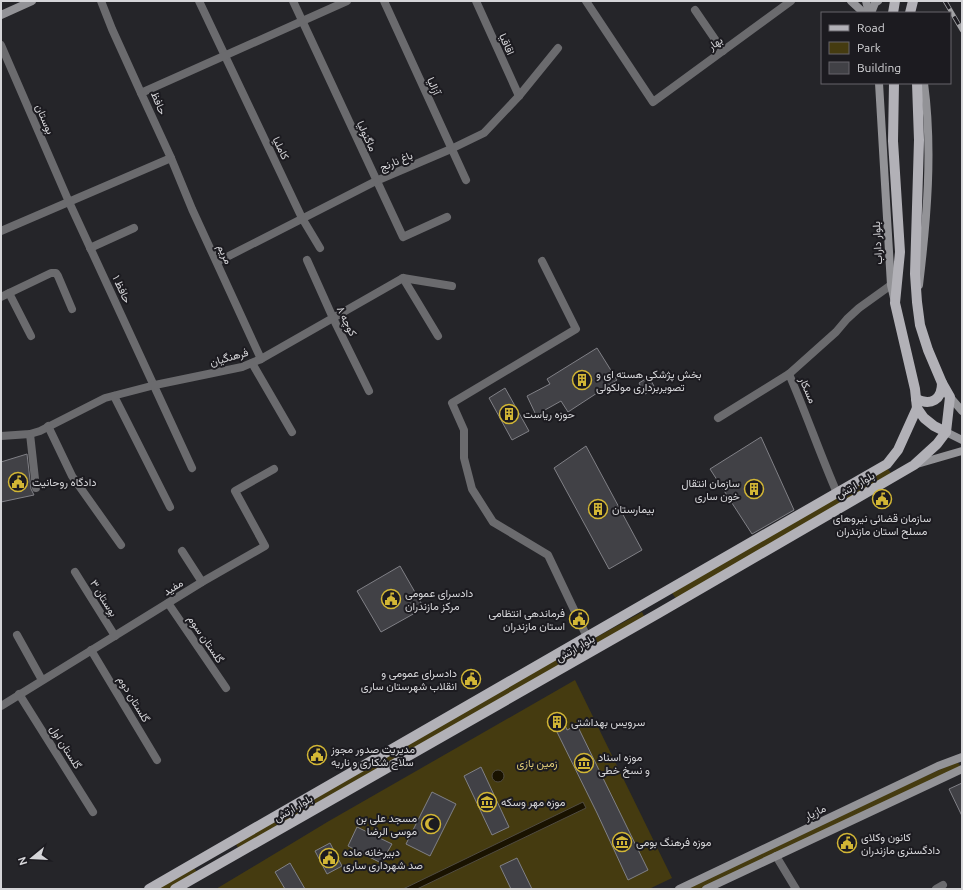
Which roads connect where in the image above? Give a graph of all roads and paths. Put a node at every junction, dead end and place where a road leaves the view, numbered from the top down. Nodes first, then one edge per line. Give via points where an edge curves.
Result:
1 (32, 1) edge
2 (101, 1) edge
3 (199, 1) edge
4 (293, 1) edge
5 (347, 1) edge
6 (384, 1) edge
7 (476, 1) edge
8 (586, 1) edge
9 (791, 1) edge
10 (851, 1) edge
11 (866, 1) edge
12 (878, 1) edge
13 (894, 1) edge
14 (912, 1) edge
15 (695, 10) dead end
16 (863, 12) edge
17 (870, 12) edge
18 (870, 12) edge
19 (893, 12) edge
20 (910, 12) edge
21 (914, 12) edge
22 (1, 15) edge
23 (302, 21) junction
24 (1, 45) edge
25 (558, 48) dead end
26 (723, 51) junction
27 (224, 56) junction
28 (879, 84) edge
29 (894, 84) edge
30 (917, 84) edge
31 (924, 84) edge
32 (141, 93) junction
33 (519, 96) junction
34 (450, 149) junction
35 (171, 158) junction
36 (466, 180) dead end
37 (376, 181) junction
38 (69, 202) junction
39 (447, 217) dead end
40 (302, 218) junction
41 (134, 228) dead end
42 (1, 231) edge
43 (90, 248) junction
44 (320, 248) dead end
45 (307, 260) dead end
46 (542, 261) dead end
47 (217, 262) junction
48 (403, 278) junction
49 (891, 285) junction
50 (452, 286) dead end
51 (9, 293) junction
52 (1, 297) edge
53 (916, 302) junction
54 (895, 304) junction
55 (72, 309) dead end
56 (333, 318) junction
57 (31, 336) dead end
58 (438, 336) dead end
59 (261, 359) junction
60 (252, 363) junction
61 (789, 374) junction
62 (942, 383) junction
63 (155, 385) junction
64 (369, 391) dead end
65 (114, 396) junction
66 (950, 397) junction
67 (916, 404) junction
68 (962, 411) edge
69 (718, 418) dead end
70 (48, 426) junction
71 (292, 432) dead end
72 (946, 432) junction
73 (30, 434) junction
74 (1, 436) edge
75 (962, 440) edge
76 (962, 451) edge
77 (914, 465) junction
78 (192, 468) dead end
79 (274, 469) dead end
80 (36, 488) dead end
81 (837, 493) junction
82 (170, 507) dead end
83 (121, 545) dead end
84 (182, 552) dead end
85 (75, 572) dead end
86 (202, 582) junction
87 (651, 601) junction
88 (168, 603) junction
89 (658, 614) junction
90 (17, 636) dead end
91 (115, 636) junction
92 (587, 638) junction
93 (91, 650) junction
94 (595, 650) junction
95 (42, 680) junction
96 (226, 688) dead end
97 (20, 694) junction
98 (2, 702) edge
99 (157, 760) dead end
100 (961, 764) edge
101 (93, 812) dead end
102 (220, 849) junction
103 (776, 856) junction
104 (226, 860) junction
105 (149, 889) edge
106 (175, 889) edge
107 (679, 889) edge
108 (706, 889) edge
109 (796, 889) edge

1 - 22 main road
2 - 32 street
3 - 27 street, کاملیا
4 - 23 street, ماگنولیا
5 - 23 street, حافظ
6 - 34 street, آزالیا
7 - 33 street, اقاقیا
8 - 26 street, بهار via 653,102
9 - 26 street, بهار
10 - 16 main road
11 - 17 main road
12 - 18 main road
13 - 19 main road
14 - 20 main road, bridge
14 - 21 main road
15 - 26 street
23 - 27 street, حافظ
23 - 37 street, ماگنولیا
24 - 38 street, بوستان
25 - 33 street, باغ نارنج
27 - 32 street, حافظ
27 - 40 street, کاملیا
28 - 49 main road, بلوار داراب
29 - 54 main road via 893,141 900,252
30 - 53 main road via 919,140
31 - 53 main road via 929,140 924,248
32 - 35 street, حافظ
33 - 34 street, باغ نارنج via 484,133
34 - 36 street, آزالیا
34 - 37 street, باغ نارنج
35 - 38 street
35 - 47 street, مریم
37 - 39 street, ماگنولیا via 403,237
37 - 40 street, باغ نارنج
38 - 42 street
38 - 43 street, حافظ ۱
40 - 44 street, کاملیا
40 - 47 street, باغ نارنج
41 - 43 street
43 - 63 street, حافظ ۱
45 - 56 street, کوچه ۸
46 - 92 street via 576,329 452,403 464,430 464,458 472,489 493,522 548,555
47 - 59 street, مریم
48 - 50 street
48 - 56 street, فرهنگیان
48 - 58 street
49 - 54 main road, بلوار داراب
49 - 61 street via 859,308
51 - 52 street
51 - 55 street via 51,273 56,274
51 - 57 street
53 - 62 main road via 920,326
54 - 67 main road, بلوار داراب
56 - 59 street, فرهنگیان
56 - 64 street, کوچه ۸
59 - 60 street, فرهنگیان
60 - 63 street, فرهنگیان
60 - 71 street
61 - 69 street, مسکار
61 - 81 street, مسکار
62 - 66 main road
62 - 67 main road via 939,396 934,400
63 - 65 street, فرهنگیان
63 - 78 street, حافظ ۱
65 - 70 street, فرهنگیان
65 - 82 street
66 - 68 main road
66 - 72 main road
67 - 72 main road via 924,418
67 - 81 main road, بلوار ارتش via 898,450 886,464
70 - 73 street, فرهنگیان
70 - 83 street via 72,476
72 - 75 main road
72 - 77 main road, بلوار ارتش
73 - 74 street, فرهنگیان
73 - 80 street
76 - 77 main road
77 - 89 main road, بلوار ارتش
79 - 86 street, مفید via 235,491 265,546
81 - 87 main road, بلوار ارتش
84 - 86 street
85 - 91 street, بوستان ۳
86 - 88 street, مفید
87 - 89 main road
87 - 92 main road, بلوار ارتش
88 - 91 street, مفید
88 - 96 street, گلستان سوم
89 - 94 main road, بلوار ارتش
90 - 95 street
91 - 93 street, مفید
92 - 94 main road
92 - 102 main road, بلوار ارتش
93 - 95 street, مفید
93 - 99 street, گلستان دوم
94 - 104 main road, بلوار ارتش
95 - 97 street, مفید
97 - 98 street, مفید
97 - 101 street, گلستان اول
100 - 103 main road, مازیار
100 - 107 main road, مازیار via 862,801
102 - 104 main road
102 - 105 main road, بلوار ارتش
103 - 108 main road, مازیار
103 - 109 street
104 - 106 main road, بلوار ارتش

